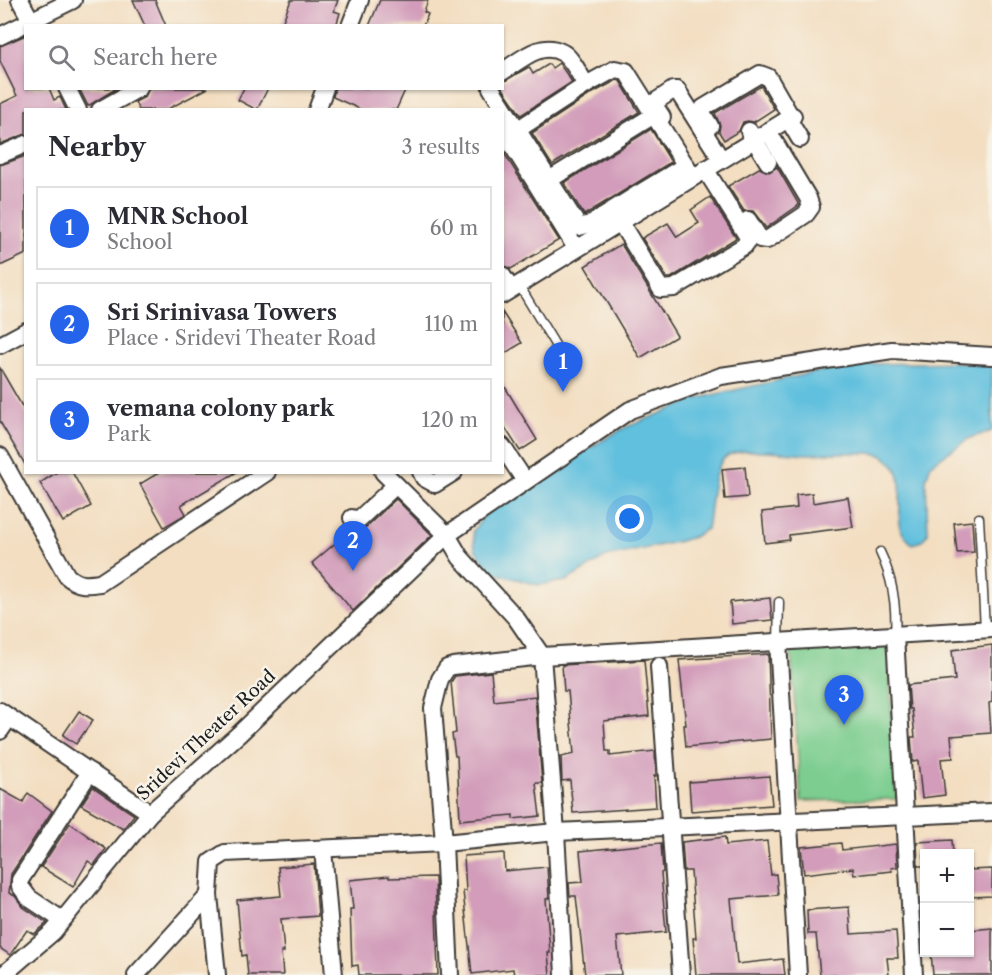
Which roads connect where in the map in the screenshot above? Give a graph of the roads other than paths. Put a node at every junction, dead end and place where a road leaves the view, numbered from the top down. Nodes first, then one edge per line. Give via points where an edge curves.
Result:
1 (20, 0) edge
2 (73, 0) edge
3 (360, 0) edge
4 (32, 23) edge
5 (351, 24) edge
6 (24, 26) edge
7 (0, 36) edge
8 (504, 71) edge
9 (586, 85) junction
10 (68, 90) edge
11 (135, 90) edge
12 (324, 90) edge
13 (492, 90) edge
14 (77, 108) edge
15 (104, 108) edge
16 (318, 108) edge
17 (500, 108) edge
18 (654, 115) junction
19 (790, 115) junction
20 (510, 129) edge
21 (757, 133) junction
22 (800, 139) dead end
23 (24, 145) edge
24 (0, 155) edge
25 (708, 162) junction
26 (768, 162) dead end
27 (549, 180) junction
28 (641, 200) junction
29 (620, 222) junction
30 (594, 230) junction
31 (576, 248) junction
32 (511, 290) edge
33 (24, 332) edge
34 (0, 345) edge
35 (557, 348) dead end
36 (992, 356) edge
37 (504, 449) edge
38 (0, 456) edge
39 (264, 474) edge
40 (385, 474) edge
41 (422, 474) edge
42 (451, 474) edge
43 (20, 476) edge
44 (525, 481) junction
45 (396, 485) junction
46 (352, 518) dead end
47 (979, 518) dead end
48 (447, 535) junction
49 (880, 552) dead end
50 (778, 602) dead end
51 (989, 629) edge
52 (895, 635) junction
53 (778, 642) junction
54 (542, 656) junction
55 (659, 666) dead end
56 (3, 720) edge
57 (90, 772) junction
58 (992, 812) edge
59 (150, 813) junction
60 (905, 816) junction
61 (788, 821) junction
62 (671, 826) junction
63 (556, 832) junction
64 (444, 843) junction
65 (323, 849) junction
66 (209, 894) junction
67 (62, 920) junction
68 (6, 966) edge
69 (136, 975) edge
70 (217, 975) edge
71 (334, 975) edge
72 (450, 975) edge
73 (564, 975) edge
74 (681, 975) edge
75 (798, 975) edge
76 (914, 975) edge

1 - 4 street
2 - 4 street
3 - 5 street
6 - 7 street
8 - 9 street via 546,48 565,54
9 - 18 street via 615,69 626,71
9 - 20 street
10 - 14 street
11 - 15 street
12 - 16 street
13 - 17 street
18 - 25 street
18 - 27 street
19 - 21 street
19 - 22 street
19 - 25 street via 768,77 758,75 702,110
20 - 27 street
20 - 31 street
21 - 25 street
21 - 25 street via 811,207 767,240 760,239
21 - 26 street
23 - 24 street
25 - 28 street
25 - 29 street via 748,239 744,246 675,288 661,290
27 - 30 street via 579,227
28 - 29 street
28 - 30 street
29 - 30 street
30 - 31 street
31 - 32 street
32 - 35 lane
33 - 34 street
36 - 44 street, Sridevi Theater Road via 892,350 721,376 630,410
37 - 44 street
38 - 43 street
39 - 43 street via 100,583 84,585 67,576
40 - 45 street
41 - 42 street via 435,484
44 - 48 street, Sridevi Theater Road
45 - 46 street via 361,519
45 - 48 street
47 - 51 lane
48 - 54 street via 460,557 516,618
48 - 59 street, Sridevi Theater Road
49 - 52 lane via 894,597
50 - 53 lane
51 - 52 street
52 - 53 street
52 - 60 street
53 - 54 street
53 - 61 street
54 - 63 street
54 - 64 street via 453,666 440,679 433,708
55 - 62 street
56 - 57 street
57 - 59 street
57 - 67 street via 20,880 29,898
58 - 60 street
59 - 67 street, Sridevi Theater Road
60 - 61 street
60 - 76 street
61 - 62 street
61 - 75 street
62 - 63 street
62 - 74 street
63 - 64 street
63 - 73 street
64 - 65 street
64 - 72 street
65 - 66 street via 225,853 211,861
65 - 71 street
66 - 69 street
66 - 70 street
67 - 68 street, Sridevi Theater Road

